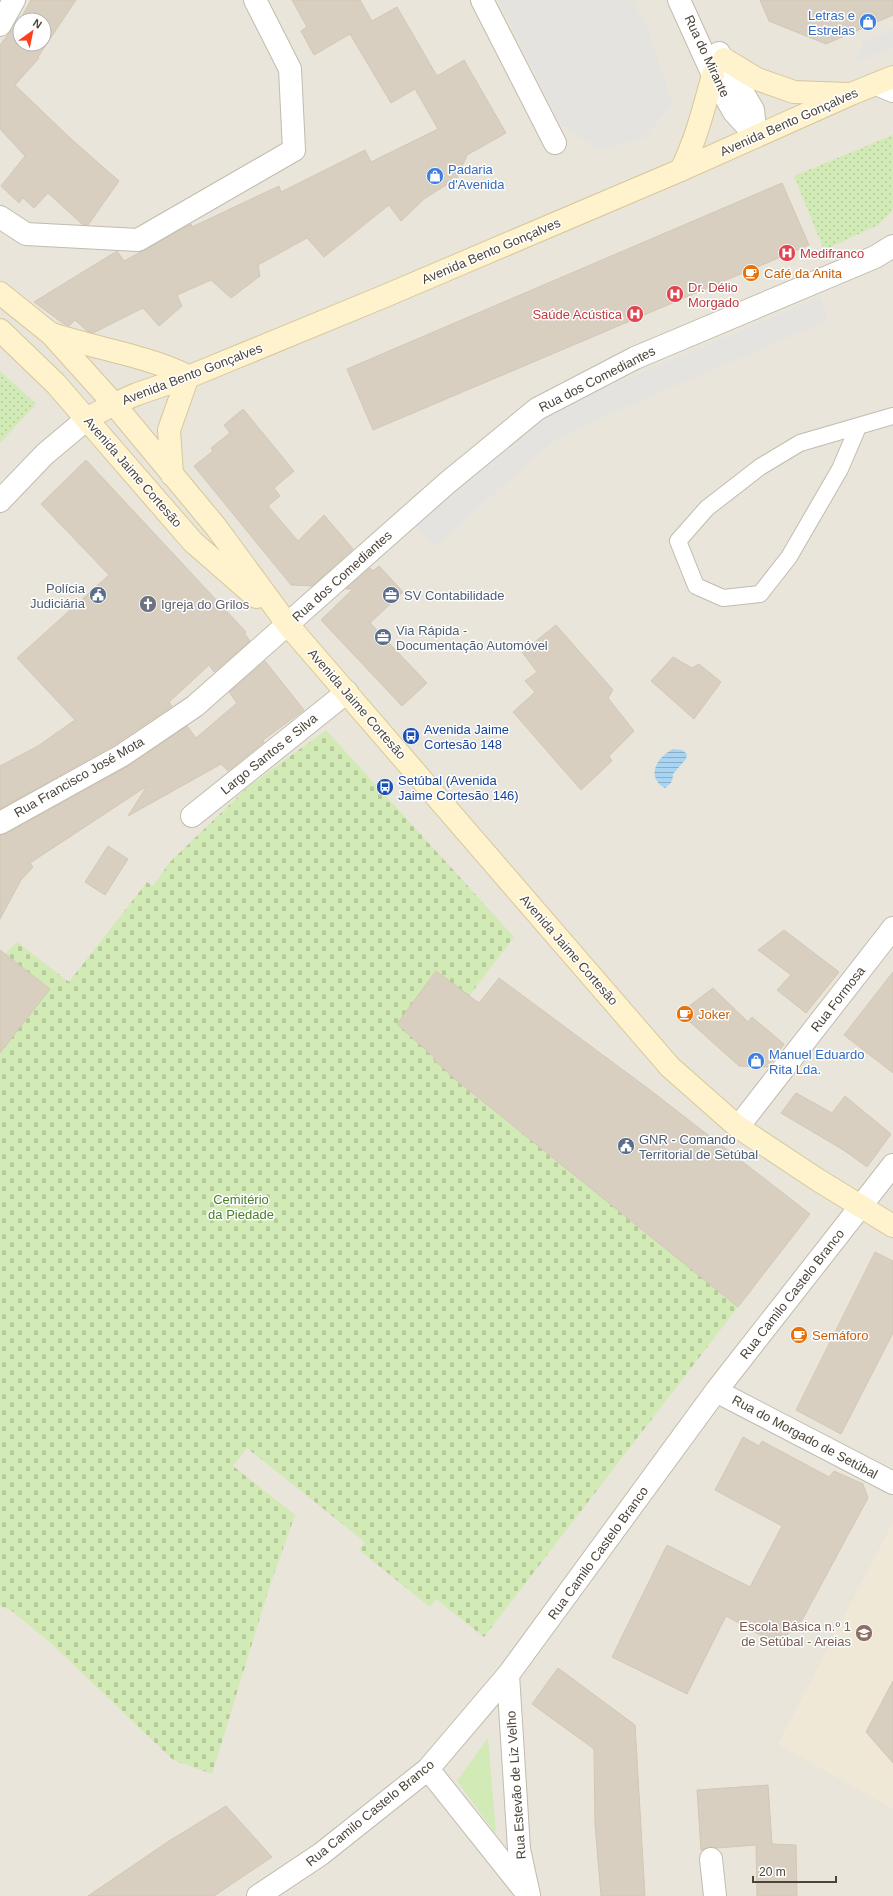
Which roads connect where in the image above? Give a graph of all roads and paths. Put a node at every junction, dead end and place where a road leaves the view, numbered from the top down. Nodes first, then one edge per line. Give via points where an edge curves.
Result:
1 (14, 0) edge
2 (255, 0) edge
3 (482, 0) edge
4 (682, 5) edge
5 (0, 25) edge
6 (718, 67) junction
7 (887, 84) edge
8 (851, 94) junction
9 (756, 136) junction
10 (555, 143) dead end
11 (681, 170) junction
12 (0, 217) edge
13 (893, 246) edge
14 (0, 293) edge
15 (0, 330) edge
16 (51, 334) junction
17 (188, 376) junction
18 (114, 404) junction
19 (893, 416) edge
20 (88, 418) junction
21 (858, 427) junction
22 (172, 475) junction
23 (0, 501) edge
24 (288, 625) junction
25 (346, 692) junction
26 (192, 816) dead end
27 (0, 823) edge
28 (893, 928) edge
29 (738, 1127) junction
30 (893, 1165) edge
31 (861, 1206) junction
32 (893, 1226) edge
33 (716, 1391) junction
34 (893, 1483) edge
35 (508, 1675) junction
36 (428, 1769) junction
37 (711, 1859) dead end
38 (258, 1896) edge
39 (529, 1896) edge
40 (714, 1896) edge

1 - 5 street
2 - 12 street via 290,69 294,150 138,240 26,234
3 - 10 street
4 - 6 street, Rua do Mirante
6 - 8 main road via 794,92
6 - 9 street, Rua do Mirante via 734,112
6 - 11 main road via 690,151
7 - 8 main road, Avenida Bento Gonçalves
8 - 9 main road, Avenida Bento Gonçalves
9 - 11 main road, Avenida Bento Gonçalves
11 - 17 main road, Avenida Bento Gonçalves via 385,296
13 - 24 street, Rua dos Comediantes via 874,257 635,358 537,409 447,483
14 - 16 main road, Avenida Jaime Cortesão
15 - 20 main road, Avenida Jaime Cortesão
16 - 17 main road via 150,360
16 - 18 main road, Avenida Jaime Cortesão
17 - 18 main road, Avenida Bento Gonçalves
17 - 22 main road via 169,430
18 - 20 main road, Avenida Bento Gonçalves
18 - 22 main road, Avenida Jaime Cortesão
19 - 21 lane
20 - 23 street via 49,451
20 - 24 main road, Avenida Jaime Cortesão via 193,542
21 - 21 lane via 840,468 789,557 760,594 723,598 696,586 678,541 707,508 760,467 800,443
22 - 24 main road, Avenida Jaime Cortesão via 216,527
24 - 25 main road, Avenida Jaime Cortesão
24 - 27 street, Rua Francisco José Mota via 195,706 121,756
25 - 26 street, Largo Santos e Silva
25 - 29 main road, Avenida Jaime Cortesão via 670,1066
28 - 29 street, Rua Formosa
29 - 31 main road, Avenida Jaime Cortesão
30 - 31 street, Rua Camilo Castelo Branco
31 - 32 main road, Avenida Jaime Cortesão
31 - 33 street, Rua Camilo Castelo Branco
33 - 34 street, Rua do Morgado de Setúbal
33 - 35 street, Rua Camilo Castelo Branco
35 - 36 street, Rua Camilo Castelo Branco
35 - 39 street, Rua Estevão de Liz Velho via 518,1841
36 - 38 street, Rua Camilo Castelo Branco via 321,1854
36 - 39 street, Rua Estevão de Liz Velho
37 - 40 street

